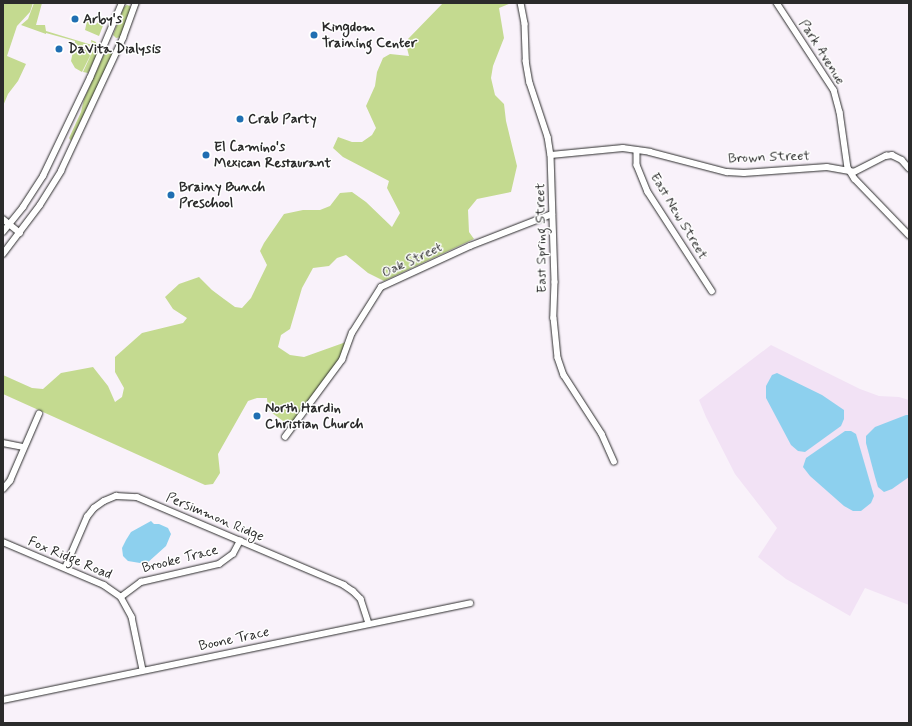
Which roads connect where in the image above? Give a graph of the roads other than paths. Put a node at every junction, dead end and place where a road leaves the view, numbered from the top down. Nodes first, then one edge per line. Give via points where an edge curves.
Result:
1 (122, 3) edge
2 (136, 3) edge
3 (521, 3) edge
4 (777, 3) edge
5 (637, 150) junction
6 (551, 155) junction
7 (909, 168) edge
8 (850, 172) junction
9 (552, 214) junction
10 (3, 219) edge
11 (9, 224) junction
12 (3, 232) edge
13 (20, 233) junction
14 (909, 235) edge
15 (3, 254) edge
16 (712, 291) dead end
17 (39, 414) dead end
18 (285, 437) dead end
19 (3, 443) edge
20 (24, 447) junction
21 (614, 461) dead end
22 (3, 480) edge
23 (10, 481) junction
24 (3, 489) edge
25 (240, 541) junction
26 (3, 542) edge
27 (65, 568) junction
28 (121, 597) junction
29 (470, 602) dead end
30 (369, 624) junction
31 (143, 670) junction
32 (3, 700) edge

1 - 11 street via 50,161 34,191
2 - 13 street via 124,38 61,171
3 - 6 street, East Spring Street via 525,24 527,69
4 - 8 street, Park Avenue via 834,90 840,112 846,162
5 - 6 street, Brown Street via 614,149
5 - 8 street, Brown Street via 727,172 754,173 827,167
5 - 16 street, East New Street via 637,165 648,192
6 - 9 street, East Spring Street
7 - 8 street via 902,160 886,156 860,170
8 - 14 street, Park Avenue
9 - 18 street, Oak Street via 470,246 381,287 352,333 342,360
9 - 21 street, East Spring Street via 554,318 558,358 564,375 602,434
10 - 11 street
11 - 12 street
11 - 13 street
13 - 15 street
17 - 20 street
19 - 20 street
20 - 23 street
22 - 23 street
23 - 24 street
25 - 27 street, Persimmon Ridge via 146,500 116,496 94,508 87,517
25 - 28 street, Brooke Trace via 233,554 219,564 147,580 136,584
25 - 30 street, Persimmon Ridge via 344,585 353,591 364,606
26 - 27 street, Fox Ridge Road
27 - 28 street, Fox Ridge Road via 112,589
28 - 31 street, Fox Ridge Road via 132,617
29 - 30 street, Boone Trace
30 - 31 street, Boone Trace
31 - 32 street, Boone Trace

